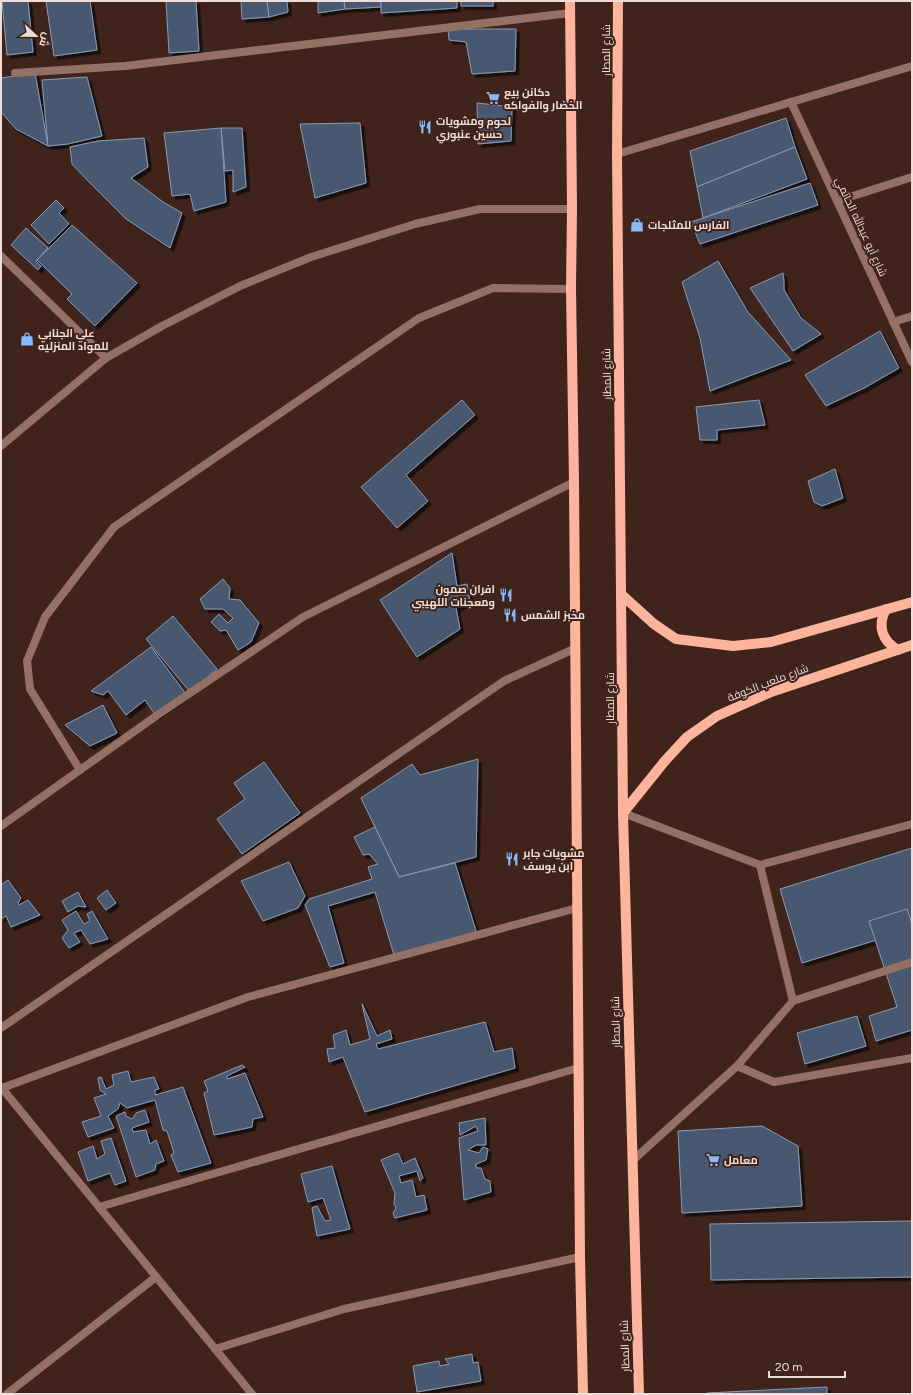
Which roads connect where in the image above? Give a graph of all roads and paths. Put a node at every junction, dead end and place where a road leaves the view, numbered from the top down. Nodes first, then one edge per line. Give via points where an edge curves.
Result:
1 (570, 1) edge
2 (618, 1) edge
3 (570, 13) junction
4 (912, 66) edge
5 (15, 73) dead end
6 (791, 102) junction
7 (617, 154) junction
8 (912, 177) edge
9 (837, 201) junction
10 (572, 209) junction
11 (1, 256) edge
12 (571, 289) junction
13 (912, 316) edge
14 (893, 322) junction
15 (106, 358) junction
16 (912, 362) edge
17 (1, 446) edge
18 (574, 482) junction
19 (622, 595) junction
20 (912, 602) edge
21 (886, 610) junction
22 (912, 645) edge
23 (576, 648) junction
24 (898, 650) junction
25 (80, 770) junction
26 (623, 813) junction
27 (912, 824) edge
28 (1, 826) edge
29 (760, 865) junction
30 (577, 908) junction
31 (912, 962) edge
32 (793, 1001) junction
33 (1, 1028) edge
34 (912, 1058) edge
35 (737, 1066) junction
36 (578, 1068) junction
37 (1, 1087) edge
38 (632, 1161) junction
39 (99, 1206) junction
40 (580, 1257) junction
41 (156, 1277) junction
42 (215, 1349) junction
43 (7, 1394) edge
44 (252, 1394) edge
45 (583, 1394) edge
46 (638, 1394) edge

1 - 3 main road
2 - 7 main road, شارع المطار
3 - 5 street via 125,66
3 - 10 main road
4 - 6 street
6 - 7 street
6 - 9 street, شارع آبو عبدالله الحاتمي
7 - 19 main road, شارع المطار
8 - 9 street
9 - 14 street, شارع آبو عبدالله الحاتمي
10 - 12 main road
10 - 15 street via 480,209 415,224 319,255 240,286
11 - 15 street
12 - 18 main road
12 - 25 street via 493,288 419,318 114,527 45,617 27,661 30,690
13 - 14 street
14 - 16 street, شارع آبو عبدالله الحاتمي
15 - 17 street
18 - 23 main road
18 - 25 street via 303,617
19 - 21 main road via 654,624 676,639 732,646 771,642
19 - 26 main road, شارع المطار
20 - 21 main road
21 - 24 main road via 882,617 882,633 891,646
22 - 24 main road, شارع ملعب الكوفة
23 - 30 main road
23 - 33 street via 504,681
24 - 26 main road, شارع ملعب الكوفة via 771,692 717,716 687,737
25 - 28 street
26 - 29 street
26 - 38 main road, شارع المطار
27 - 29 street
29 - 32 street
30 - 36 main road
30 - 37 street via 248,997
31 - 32 street
32 - 35 street
34 - 35 street via 774,1082
35 - 38 street
36 - 39 street
36 - 40 main road
37 - 39 street
38 - 46 main road, شارع المطار
39 - 41 street
40 - 42 street via 344,1309
40 - 45 main road
41 - 42 street
41 - 43 street
42 - 44 street

